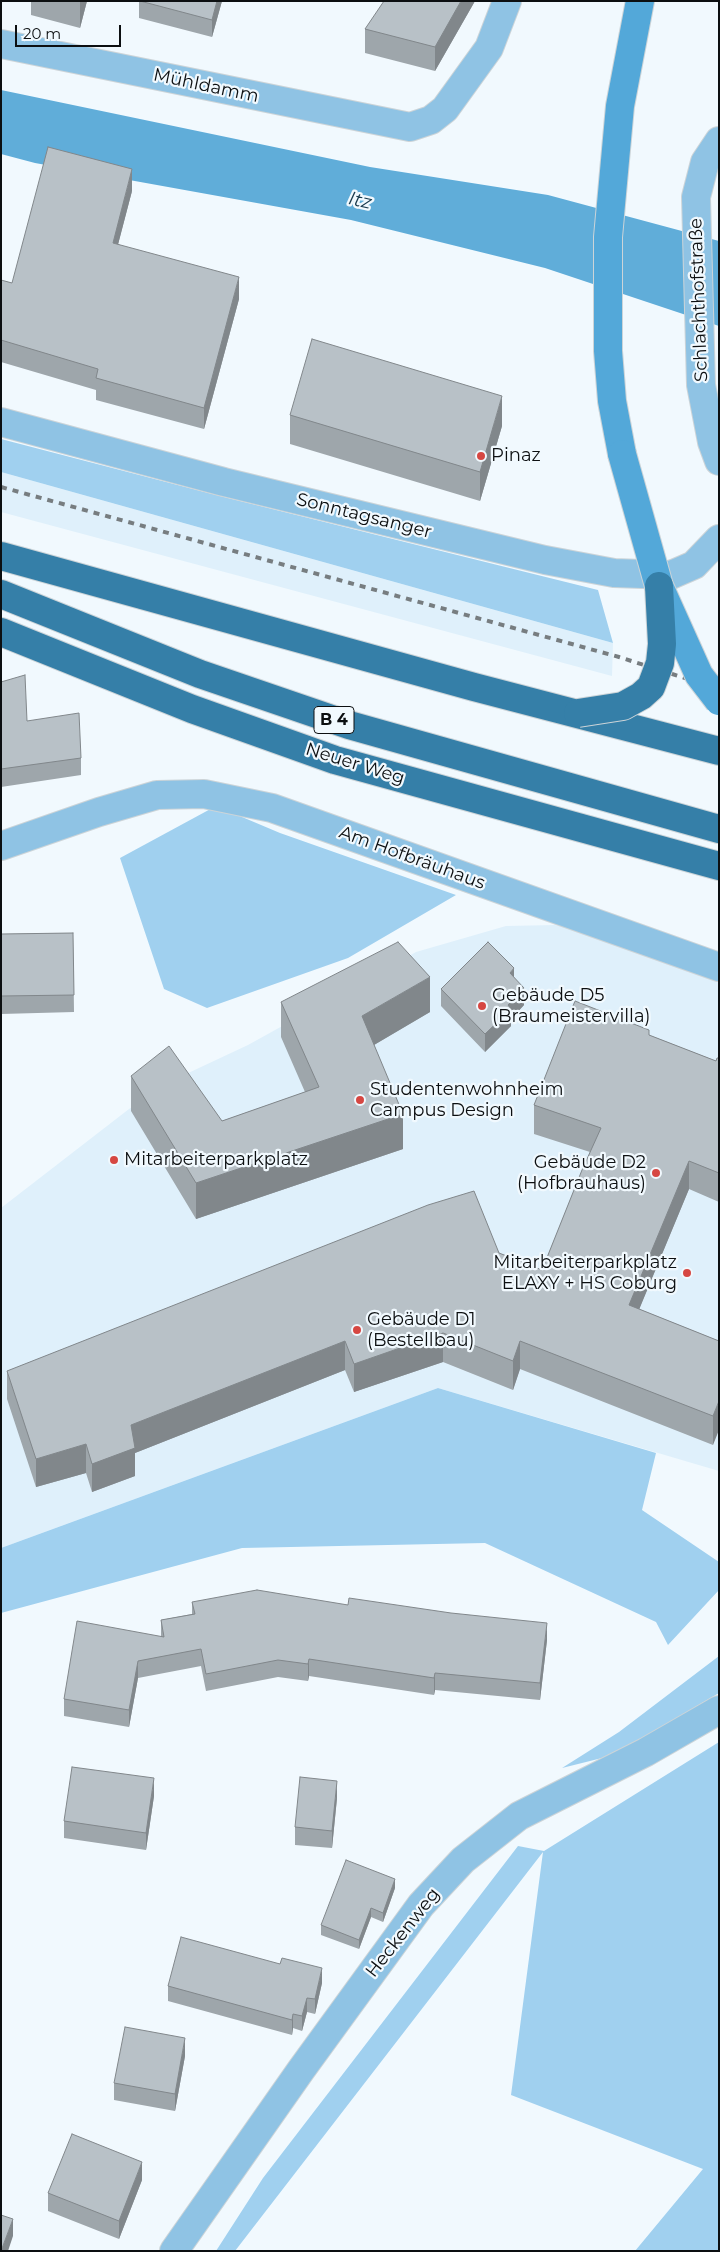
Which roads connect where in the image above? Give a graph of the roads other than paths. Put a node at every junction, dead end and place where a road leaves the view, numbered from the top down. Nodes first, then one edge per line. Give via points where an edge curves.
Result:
1 (507, 1) edge
2 (640, 1) edge
3 (1, 44) edge
4 (719, 141) edge
5 (1, 422) edge
6 (719, 461) edge
7 (719, 539) edge
8 (1, 556) edge
9 (659, 586) junction
10 (1, 594) edge
11 (1, 632) edge
12 (719, 700) edge
13 (578, 713) junction
14 (719, 751) edge
15 (719, 829) edge
16 (1, 846) edge
17 (719, 866) edge
18 (719, 967) edge
19 (719, 1710) edge
20 (174, 2251) edge

1 - 3 street, Mühldamm via 489,48 445,109 431,120 410,127
2 - 9 street, bridge via 620,106 608,237 608,351 612,401 622,454
4 - 6 street, Schlachthofstraße via 705,162 696,197 700,385
5 - 7 street, Sonntagsanger via 224,482 545,560 614,573 671,575 694,564
8 - 13 highway
9 - 12 street, bridge via 699,675
9 - 13 highway, bridge via 661,654 651,687 623,706
10 - 15 highway, Neuer Weg / B 4 via 200,674 349,725
11 - 17 highway, Neuer Weg / B 4 via 192,709 335,760
13 - 14 highway
16 - 18 street, Am Hofbräuhaus via 157,795 204,794 272,808
19 - 20 street, Heckenweg via 646,1752 519,1816 463,1860 421,1905 300,2070

